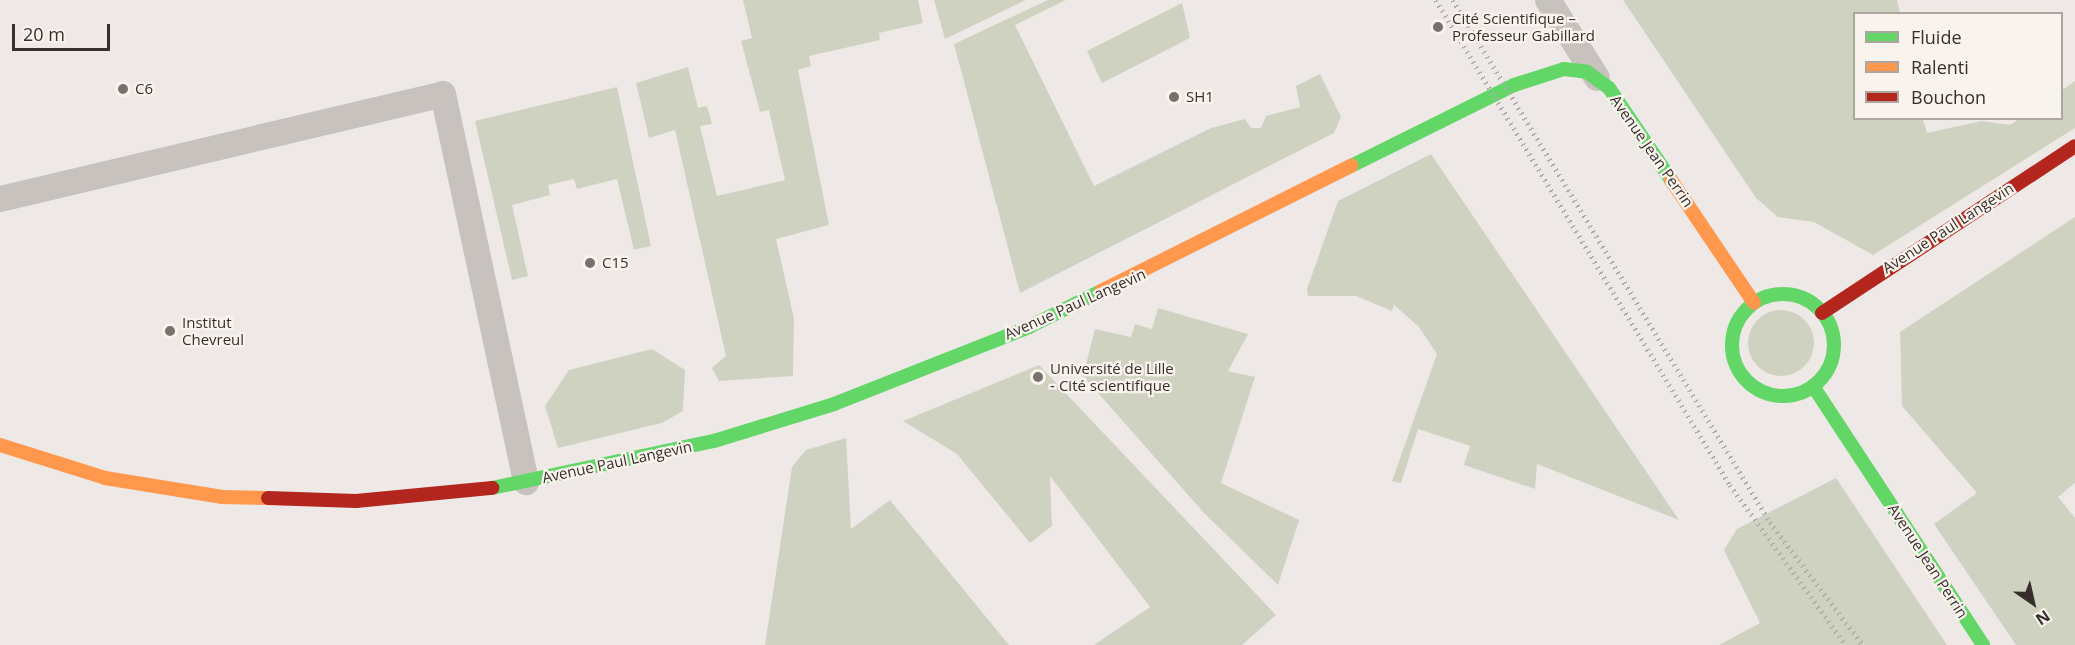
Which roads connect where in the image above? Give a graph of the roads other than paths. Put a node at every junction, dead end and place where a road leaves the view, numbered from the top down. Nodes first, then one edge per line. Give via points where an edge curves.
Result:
1 (1548, 0) edge
2 (1597, 78) junction
3 (2075, 146) edge
4 (0, 199) edge
5 (1754, 303) junction
6 (1822, 313) junction
7 (1813, 386) junction
8 (0, 445) edge
9 (526, 482) junction
10 (1983, 645) edge

1 - 2 street, Avenue Jean Perrin
2 - 5 street, Avenue Jean Perrin
2 - 9 street, Avenue Paul Langevin via 1564,69 1514,85 1122,285 895,382 738,435
3 - 6 street, Avenue Paul Langevin
4 - 9 street, Avenue Paul Langevin via 443,94
5 - 6 street via 1790,295
5 - 7 street via 1734,330 1733,356 1739,371 1773,395
6 - 7 street via 1833,351
7 - 10 street, Avenue Jean Perrin
8 - 9 street, Avenue Paul Langevin via 105,478 222,497 422,497

